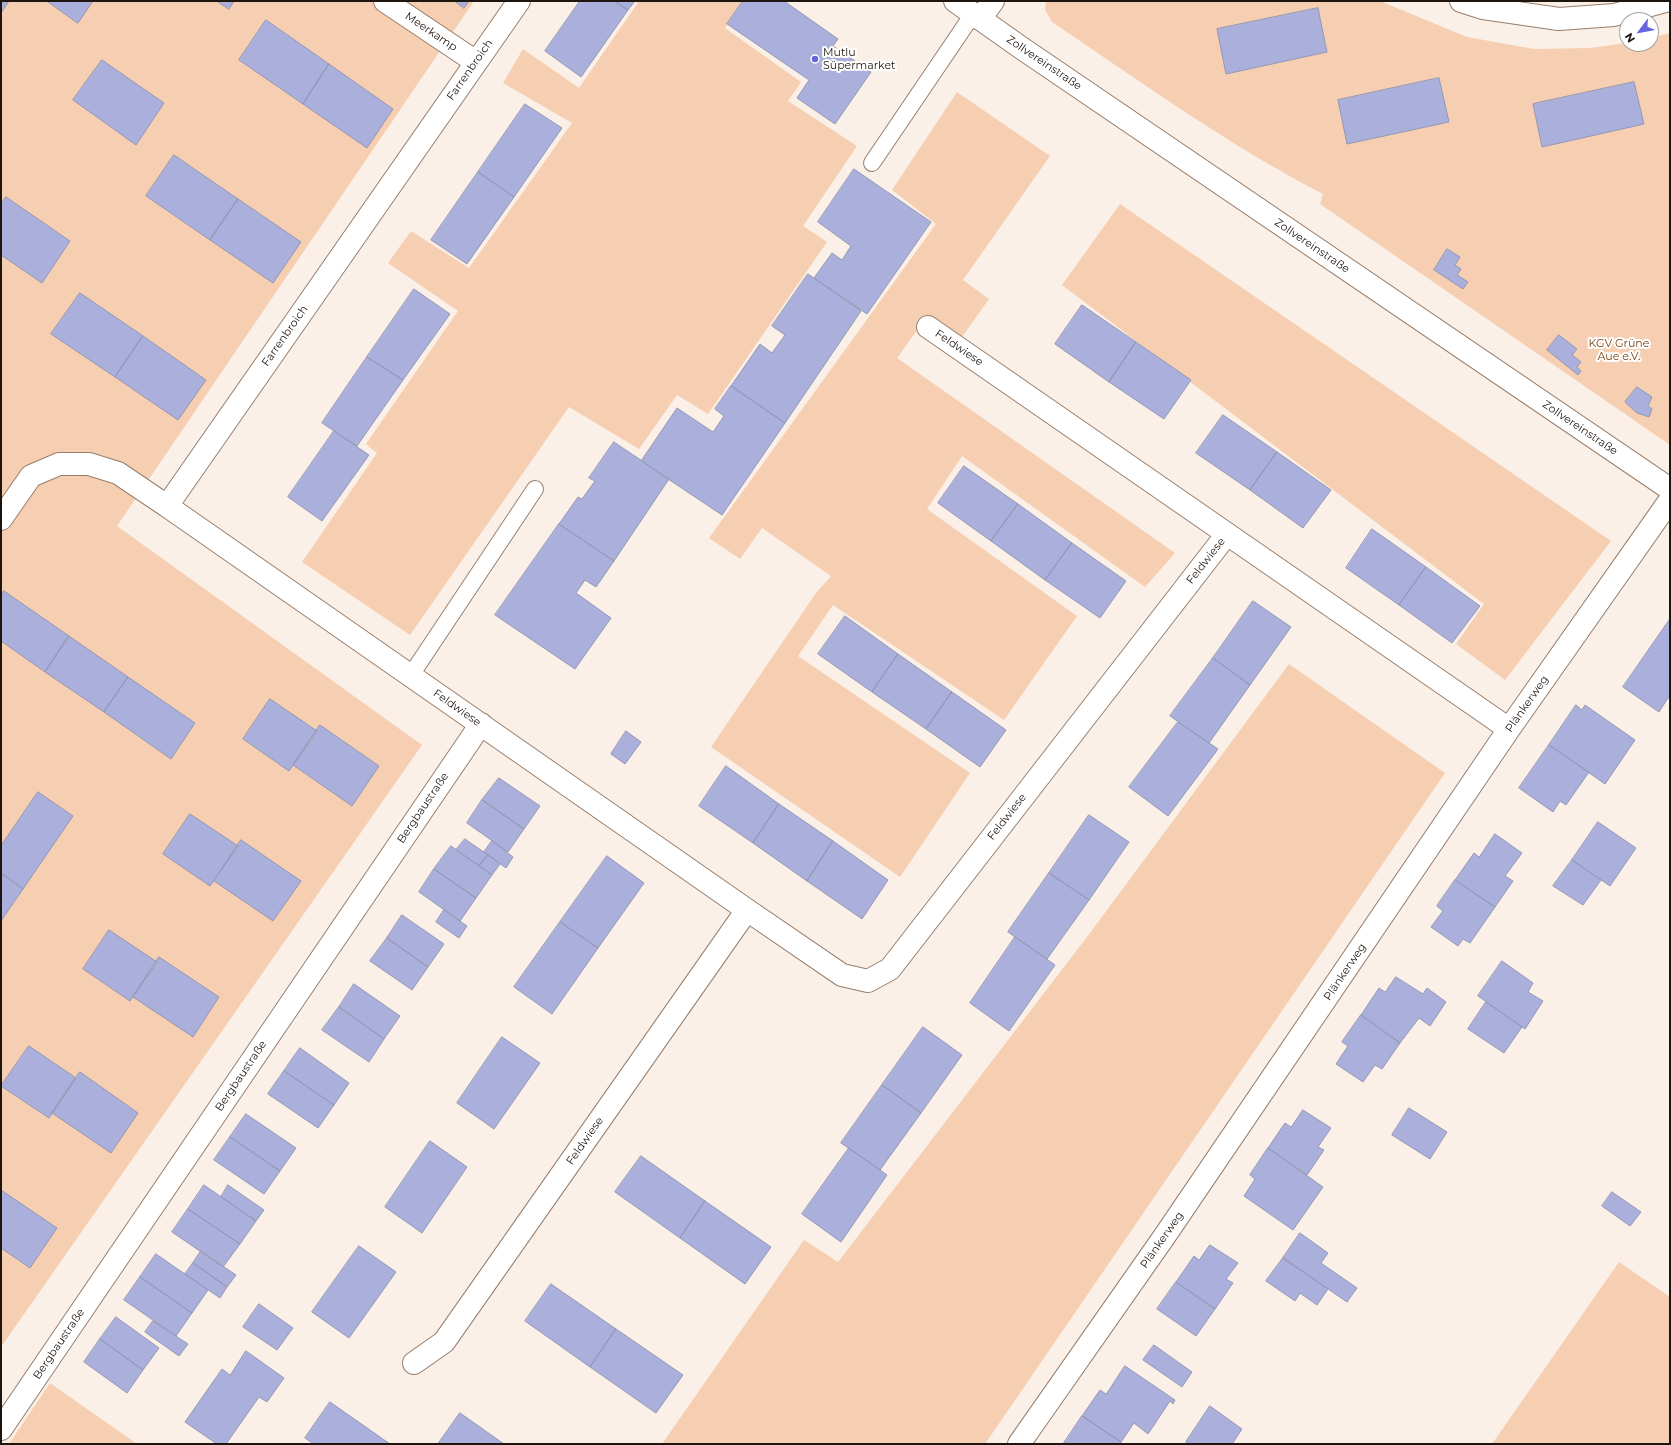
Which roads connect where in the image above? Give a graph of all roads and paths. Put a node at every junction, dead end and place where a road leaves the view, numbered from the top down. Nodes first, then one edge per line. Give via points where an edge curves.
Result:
1 (385, 1) edge
2 (519, 1) edge
3 (955, 1) edge
4 (993, 1) edge
5 (1461, 1) edge
6 (1666, 1) edge
7 (977, 17) junction
8 (476, 62) junction
9 (872, 163) dead end
10 (928, 327) dead end
11 (535, 489) dead end
12 (1670, 489) edge
13 (1670, 500) edge
14 (167, 506) junction
15 (1, 519) edge
16 (1227, 534) junction
17 (411, 675) junction
18 (481, 724) junction
19 (1509, 729) junction
20 (747, 910) junction
21 (414, 1363) dead end
22 (1, 1429) edge
23 (1019, 1444) edge

1 - 8 street, Meerkamp
2 - 8 street, Farrenbroich
3 - 7 street, Zollvereinstraße
4 - 7 street
5 - 6 street via 1483,8 1559,19 1614,15
7 - 9 lane
7 - 12 street, Zollvereinstraße
8 - 14 street, Farrenbroich
10 - 16 street, Feldwiese
11 - 17 lane
13 - 19 street, Plänkerweg
14 - 15 street via 118,473 89,464 59,464 31,476
14 - 17 street, Feldwiese
16 - 19 street, Feldwiese
16 - 20 street, Feldwiese via 890,969 868,981 842,975
17 - 18 street, Feldwiese
18 - 20 street, Feldwiese
18 - 22 street, Bergbaustraße
19 - 23 street, Plänkerweg via 1164,1237
20 - 21 street, Feldwiese via 444,1342

